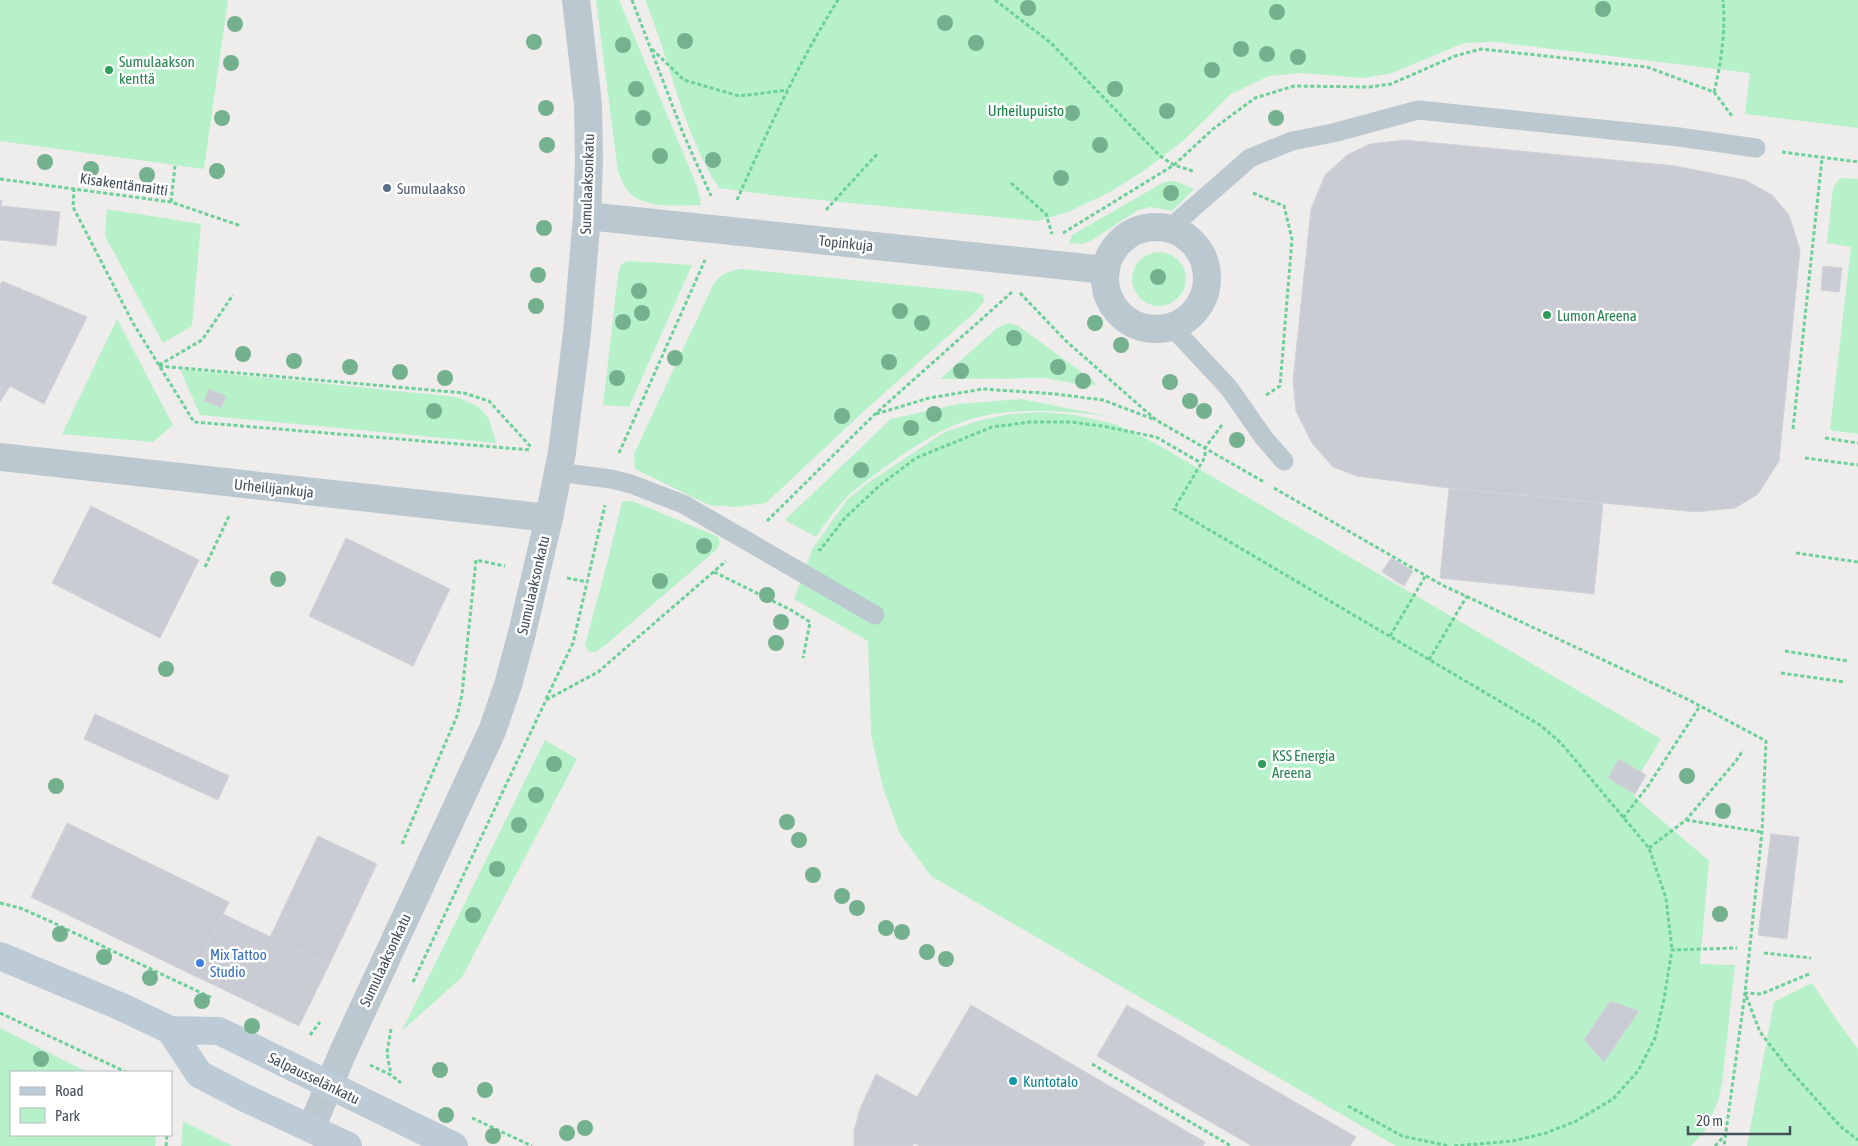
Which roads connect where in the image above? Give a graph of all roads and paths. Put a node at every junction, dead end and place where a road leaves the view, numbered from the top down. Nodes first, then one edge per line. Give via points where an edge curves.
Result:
1 (576, 0) edge
2 (632, 0) edge
3 (838, 0) edge
4 (1723, 0) edge
5 (650, 47) junction
6 (789, 90) junction
7 (1714, 92) dead end
8 (1756, 148) dead end
9 (878, 153) dead end
10 (1822, 158) dead end
11 (175, 166) dead end
12 (0, 179) edge
13 (1011, 183) dead end
14 (74, 188) junction
15 (713, 199) dead end
16 (171, 202) junction
17 (734, 206) dead end
18 (823, 213) dead end
19 (587, 216) junction
20 (241, 226) dead end
21 (1170, 228) junction
22 (1052, 234) dead end
23 (708, 255) dead end
24 (1106, 270) junction
25 (233, 295) dead end
26 (1172, 327) junction
27 (159, 366) junction
28 (874, 415) junction
29 (1227, 418) dead end
30 (1156, 420) junction
31 (1793, 428) dead end
32 (1825, 438) dead end
33 (1858, 443) edge
34 (1205, 448) junction
35 (0, 457) edge
36 (617, 457) dead end
37 (1805, 458) dead end
38 (1284, 461) dead end
39 (1201, 463) junction
40 (1858, 465) edge
41 (558, 472) junction
42 (1265, 482) dead end
43 (1273, 487) dead end
44 (606, 501) dead end
45 (231, 514) dead end
46 (549, 518) junction
47 (747, 541) junction
48 (820, 550) dead end
49 (1796, 553) dead end
50 (476, 560) dead end
51 (1858, 562) edge
52 (205, 567) dead end
53 (714, 572) junction
54 (1426, 575) junction
55 (568, 579) dead end
56 (588, 582) junction
57 (1467, 596) junction
58 (875, 615) dead end
59 (1390, 636) junction
60 (1785, 651) dead end
61 (804, 658) dead end
62 (1429, 660) junction
63 (1848, 661) dead end
64 (1781, 673) dead end
65 (1845, 682) dead end
66 (546, 700) junction
67 (1700, 706) junction
68 (1743, 750) dead end
69 (1623, 818) junction
70 (1686, 820) junction
71 (1762, 832) junction
72 (1649, 848) junction
73 (400, 849) dead end
74 (0, 903) edge
75 (1737, 948) dead end
76 (1672, 950) junction
77 (1764, 954) dead end
78 (0, 956) edge
79 (1810, 958) dead end
80 (1809, 974) dead end
81 (412, 985) dead end
82 (1745, 993) junction
83 (217, 1001) dead end
84 (0, 1013) edge
85 (323, 1019) dead end
86 (395, 1021) dead end
87 (170, 1030) junction
88 (301, 1036) dead end
89 (1092, 1064) dead end
90 (124, 1071) edge
91 (391, 1074) dead end
92 (329, 1085) junction
93 (1348, 1106) dead end
94 (311, 1129) junction
95 (1726, 1133) junction
96 (1858, 1140) edge
97 (1226, 1145) edge
98 (1439, 1145) edge
99 (348, 1146) edge
100 (454, 1146) edge
101 (1231, 1146) edge
102 (1448, 1146) edge
103 (1454, 1146) edge
104 (1715, 1146) edge
105 (1724, 1146) edge

1 - 19 street, Sumulaaksonkatu via 588,104
2 - 5 path
3 - 6 path
4 - 7 path via 1719,71
5 - 6 path via 684,80 693,83 738,96
5 - 15 path
6 - 17 path
8 - 21 lane via 1418,110 1292,141 1250,158
9 - 18 path
10 - 31 path
11 - 16 path
12 - 14 path, Kisakentänraitti
13 - 22 path via 1046,214
14 - 16 path, Kisakentänraitti
14 - 27 path via 73,207
16 - 20 path, Kisakentänraitti
19 - 24 street, Topinkuja
19 - 41 street, Sumulaaksonkatu via 577,333
21 - 24 street via 1152,227 1128,235 1115,247
21 - 26 street via 1190,239 1202,254 1207,268 1207,286 1202,302 1190,316
23 - 36 path
24 - 26 street via 1106,288 1116,310 1130,322 1154,329
25 - 27 path via 202,340
26 - 38 lane via 1229,388
27 - 27 path via 194,422 533,450 489,401 464,393
28 - 30 path via 929,398 982,389 1103,400
28 - 30 path via 1016,289 1066,341
28 - 47 path
29 - 34 path
30 - 34 path
32 - 33 path
34 - 39 path
34 - 42 path
35 - 46 street, Urheilijankuja
37 - 40 path
39 - 48 path via 1156,436 1102,426 1030,422 992,427 916,458 844,518
39 - 59 path via 1174,509
41 - 46 street, Sumulaaksonkatu
41 - 47 lane via 592,475 631,484 683,504
43 - 54 path
44 - 56 path
45 - 52 path
46 - 92 street, Sumulaaksonkatu via 508,686 492,731
47 - 53 path
47 - 58 lane
49 - 51 path
50 - 73 path via 457,716
53 - 61 path via 810,622
53 - 66 path via 598,672
54 - 57 path
54 - 59 path
55 - 56 path
56 - 66 path via 572,643
57 - 62 path
57 - 67 path
59 - 62 path
60 - 63 path
62 - 69 path via 1540,725 1561,743
64 - 65 path
66 - 81 path
67 - 69 path
67 - 71 path via 1766,741
68 - 70 path
69 - 72 path
70 - 71 path
70 - 72 path
71 - 82 path
72 - 76 path via 1666,898
74 - 83 path via 43,918
75 - 76 path
76 - 103 path via 1655,1038 1638,1071 1613,1099 1576,1121 1546,1133 1513,1141
77 - 79 path
78 - 87 main road, Salpausselänkatu
80 - 82 path via 1761,994
82 - 95 path
82 - 96 path via 1760,1032 1834,1120
84 - 90 path
85 - 88 path via 310,1035
86 - 91 path via 387,1053
87 - 92 main road, Salpausselänkatu via 219,1032
87 - 94 main road via 199,1074
89 - 97 path
92 - 94 street, Sumulaaksonkatu
92 - 100 main road, Salpausselänkatu
93 - 98 path via 1402,1136
94 - 99 main road
95 - 104 path
95 - 105 path
97 - 101 path
98 - 102 path

